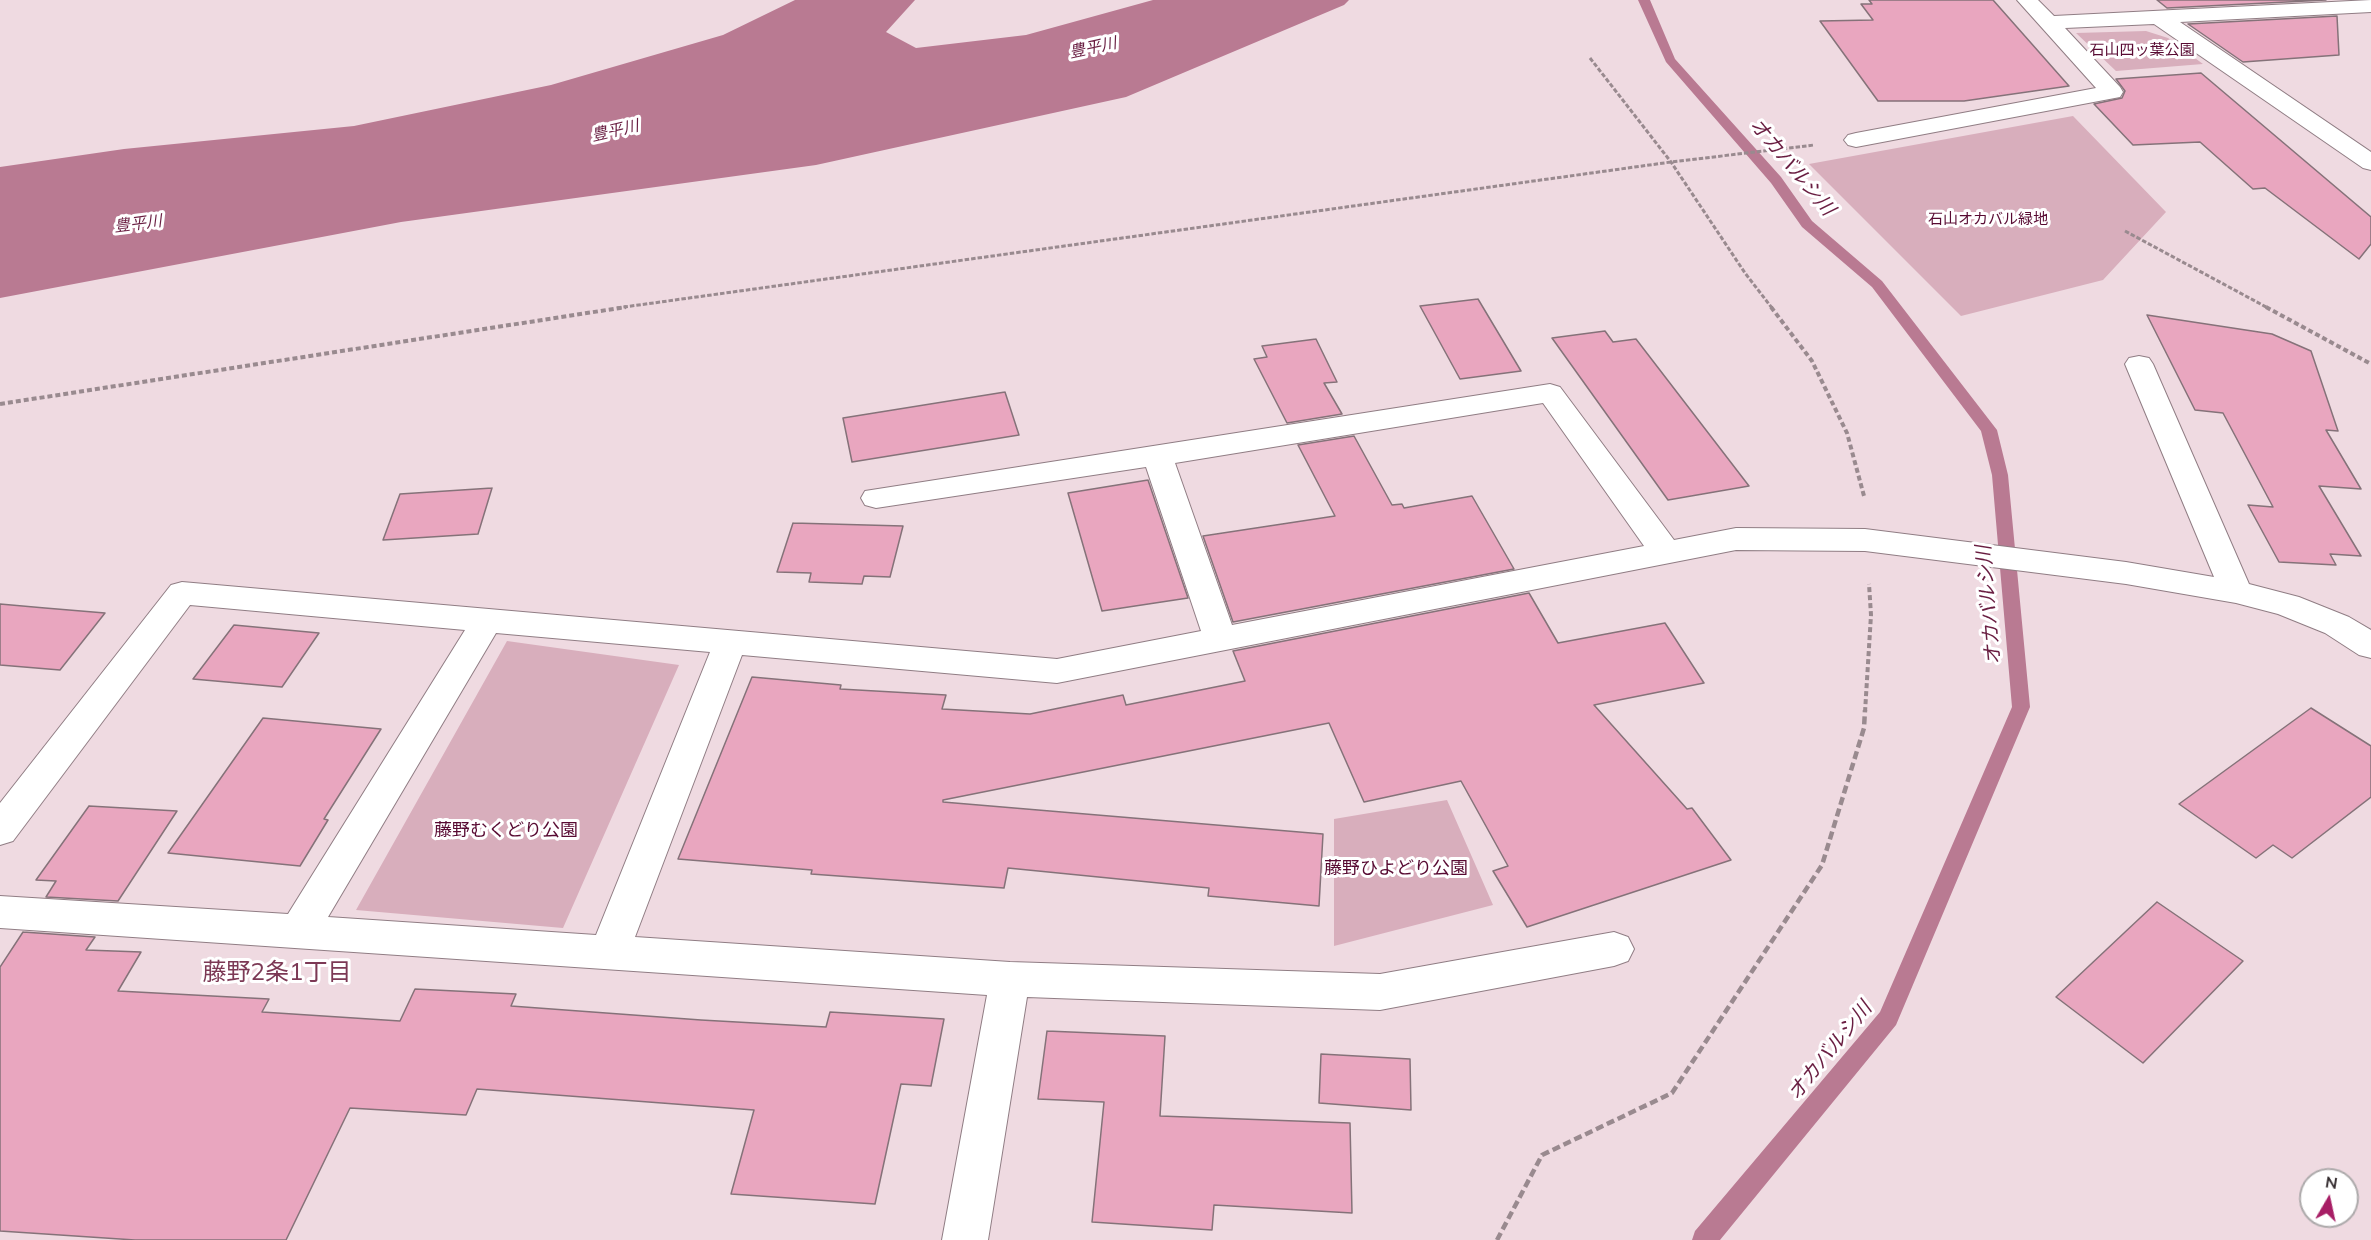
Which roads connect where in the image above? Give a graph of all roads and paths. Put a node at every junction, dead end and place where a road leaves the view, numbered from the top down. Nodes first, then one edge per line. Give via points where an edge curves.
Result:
1 (2027, 0) edge
2 (2248, 6) edge
3 (2371, 6) edge
4 (2160, 18) junction
5 (2048, 23) junction
6 (1590, 58) dead end
7 (2371, 137) edge
8 (2336, 139) junction
9 (1856, 140) joint
10 (1671, 162) junction
11 (2371, 164) edge
12 (2125, 231) dead end
13 (2139, 364) dead end
14 (2371, 364) edge
15 (0, 404) edge
16 (1157, 455) junction
17 (876, 498) dead end
18 (1865, 540) junction
19 (1666, 553) junction
20 (2236, 592) junction
21 (488, 620) junction
22 (1221, 640) junction
23 (731, 641) junction
24 (2371, 646) edge
25 (6, 815) edge
26 (0, 912) edge
27 (299, 931) junction
28 (1614, 949) dead end
29 (609, 952) junction
30 (1010, 979) junction
31 (965, 1240) edge
32 (1497, 1240) edge

1 - 5 street
2 - 3 street
2 - 4 street
4 - 5 street
4 - 8 street
5 - 9 street via 2112,92
6 - 10 path
7 - 8 street
8 - 11 street
9 - 10 path
10 - 15 path via 665,301
10 - 18 path via 1745,273 1812,362 1847,432 1867,508
12 - 14 path
13 - 20 street
16 - 17 street
16 - 19 street via 1550,393
16 - 22 street
18 - 19 street via 1736,539
18 - 20 street via 2126,573
18 - 32 path via 1871,615 1864,728 1822,865 1672,1093 1542,1155
19 - 22 street
20 - 24 street via 2287,605 2337,624
21 - 23 street
21 - 25 street via 183,593
21 - 27 street
22 - 23 street via 1057,671
23 - 29 street
26 - 27 street
27 - 29 street
28 - 30 street via 1380,992
29 - 30 street
30 - 31 street

